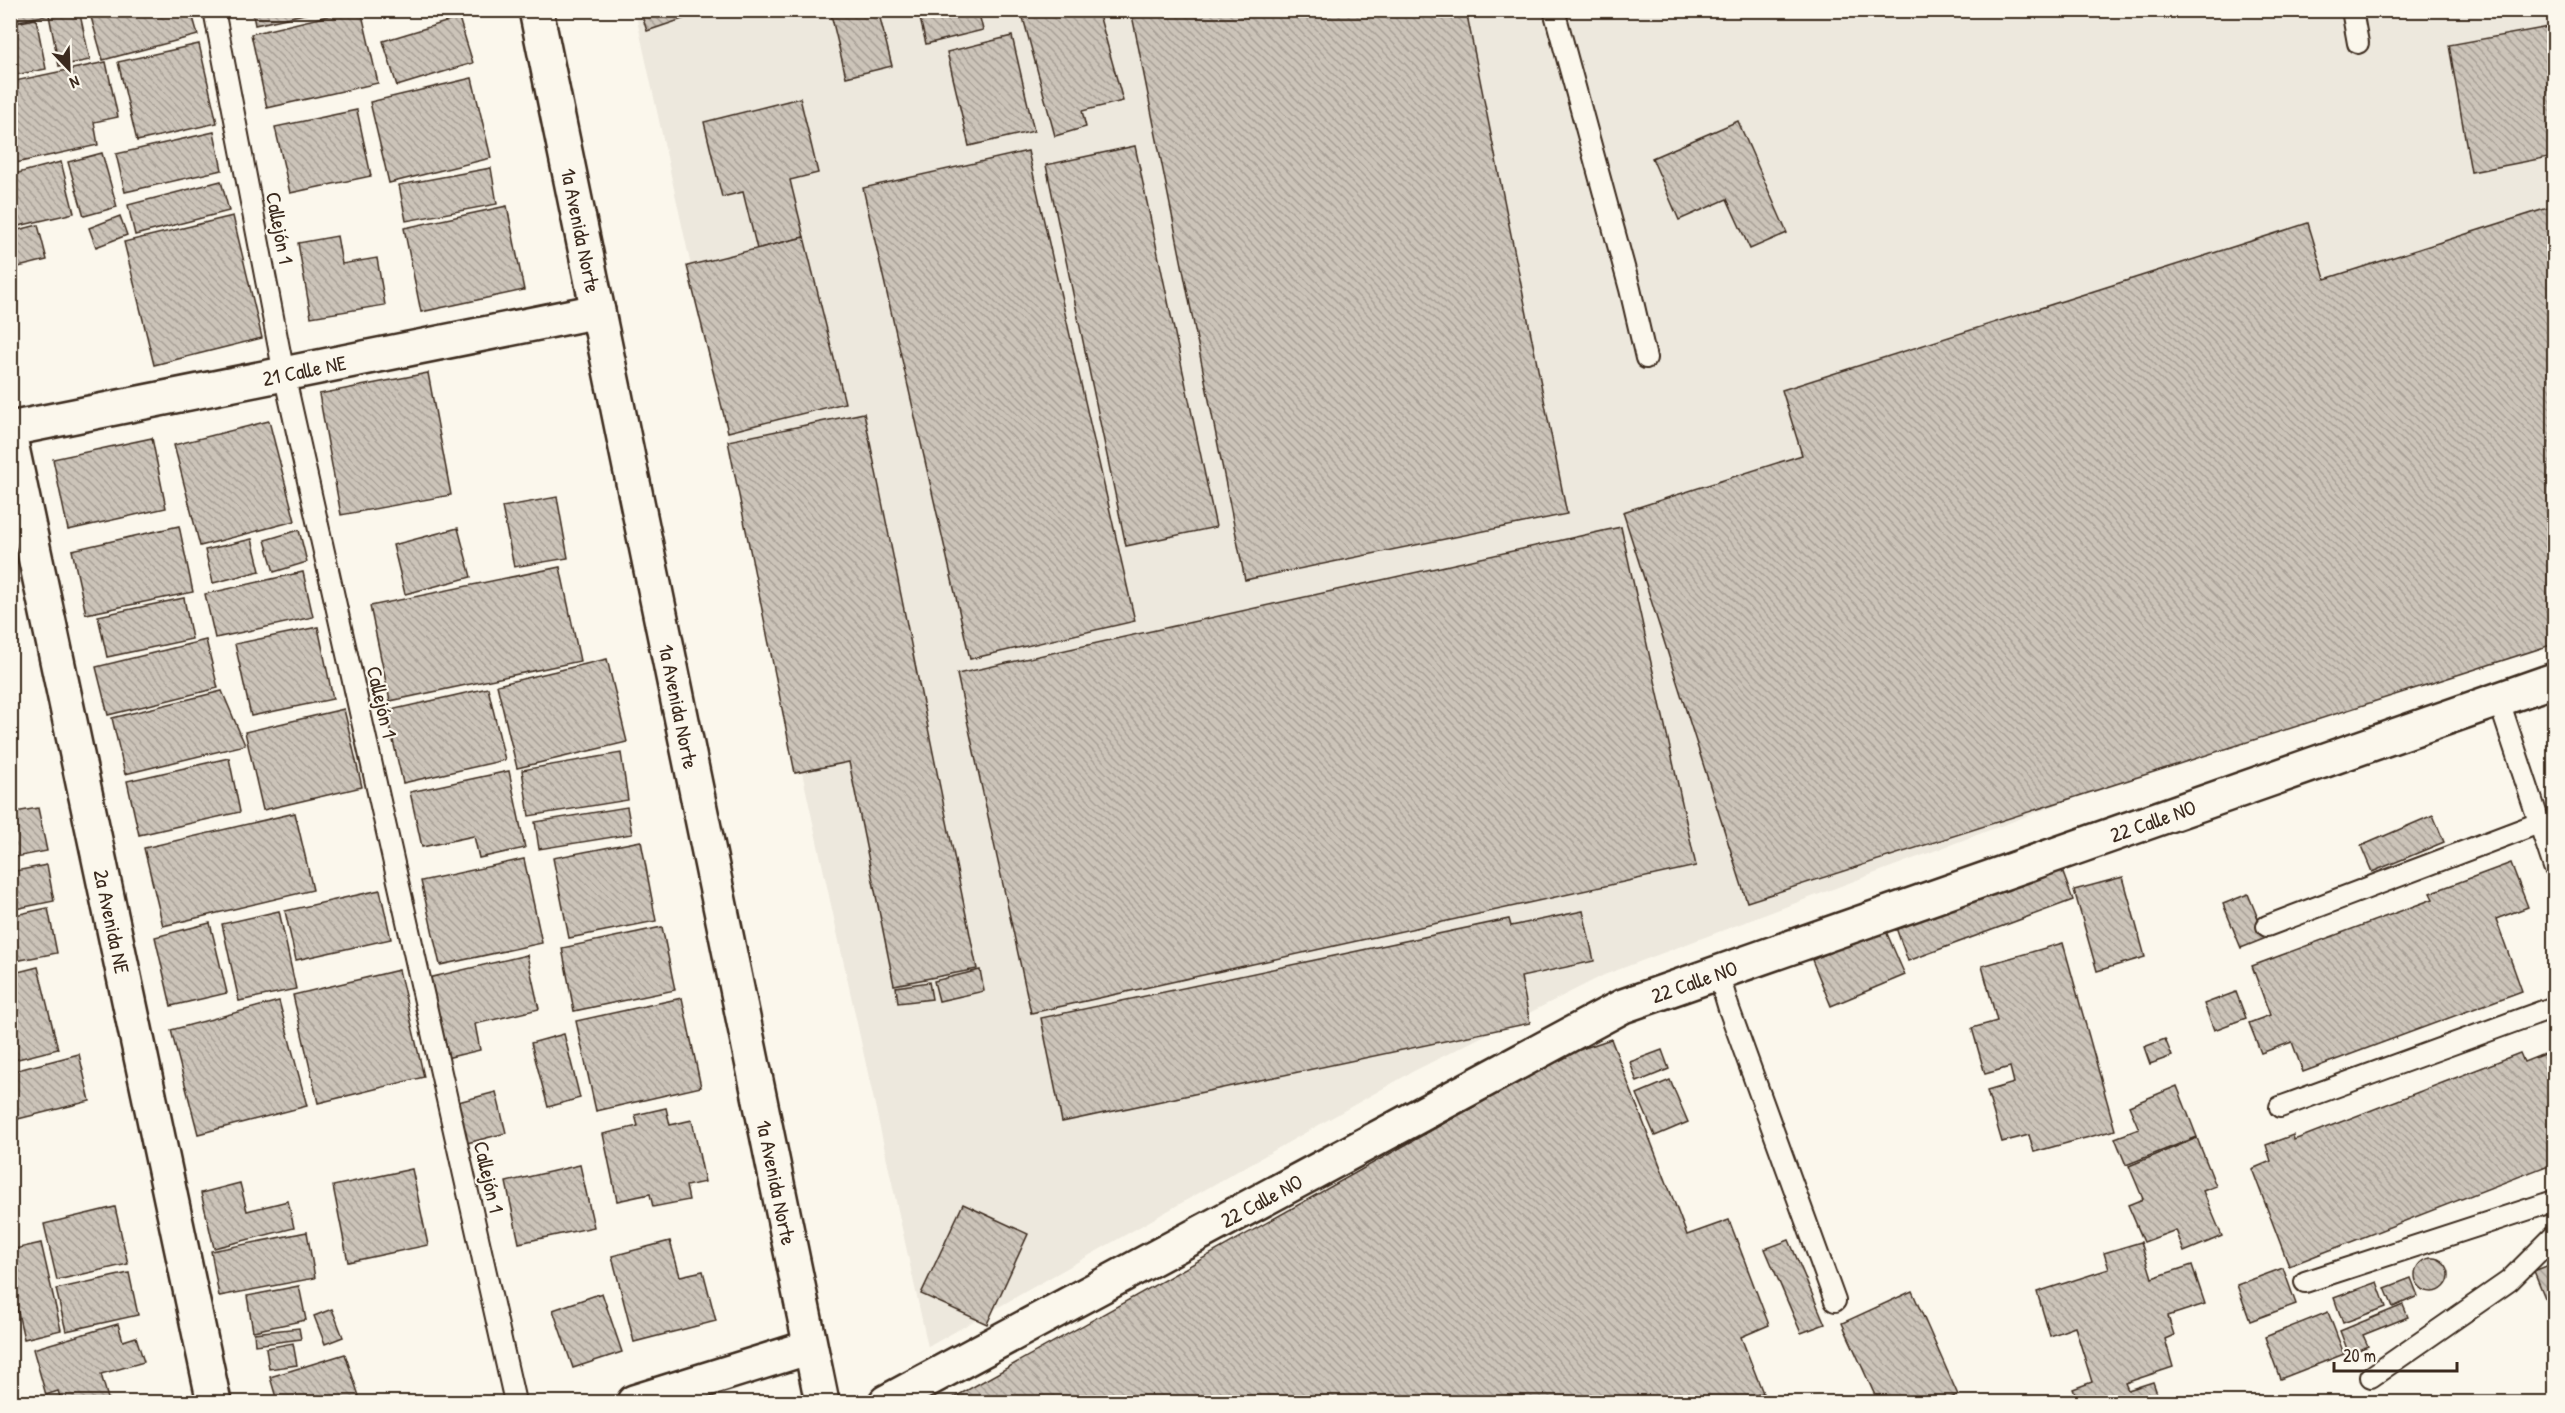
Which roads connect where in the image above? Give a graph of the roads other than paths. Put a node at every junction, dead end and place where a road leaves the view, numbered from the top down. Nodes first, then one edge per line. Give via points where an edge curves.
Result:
1 (214, 10) edge
2 (536, 10) edge
3 (1554, 10) edge
4 (2352, 10) edge
5 (2358, 43) dead end
6 (598, 311) junction
7 (1646, 357) dead end
8 (284, 374) junction
9 (10, 429) edge
10 (10, 438) edge
11 (2554, 680) edge
12 (2499, 701) junction
13 (2539, 822) junction
14 (2554, 867) edge
15 (2267, 926) dead end
16 (1718, 972) junction
17 (2554, 1007) edge
18 (2280, 1107) dead end
19 (2554, 1201) edge
20 (2554, 1236) edge
21 (2305, 1282) dead end
22 (1835, 1301) dead end
23 (810, 1347) junction
24 (2371, 1377) dead end
25 (214, 1402) edge
26 (515, 1402) edge
27 (634, 1402) edge
28 (822, 1402) edge
29 (886, 1402) edge

1 - 8 lane, Callejón 1
2 - 6 street, 1a Avenida Norte
3 - 7 lane
4 - 5 lane
6 - 8 street, 21 Calle NE
6 - 23 street, 1a Avenida Norte
8 - 9 street, 21 Calle NE
8 - 26 lane, Callejón 1
10 - 25 street, 2a Avenida NE
11 - 12 street, 22 Calle NO
12 - 13 lane
12 - 16 street, 22 Calle NO
13 - 14 lane
13 - 15 lane
16 - 22 lane
16 - 29 street, 22 Calle NO via 1623,1006
17 - 18 lane
19 - 21 lane
20 - 24 lane via 2509,1281
23 - 27 street
23 - 28 street, 1a Avenida Norte

